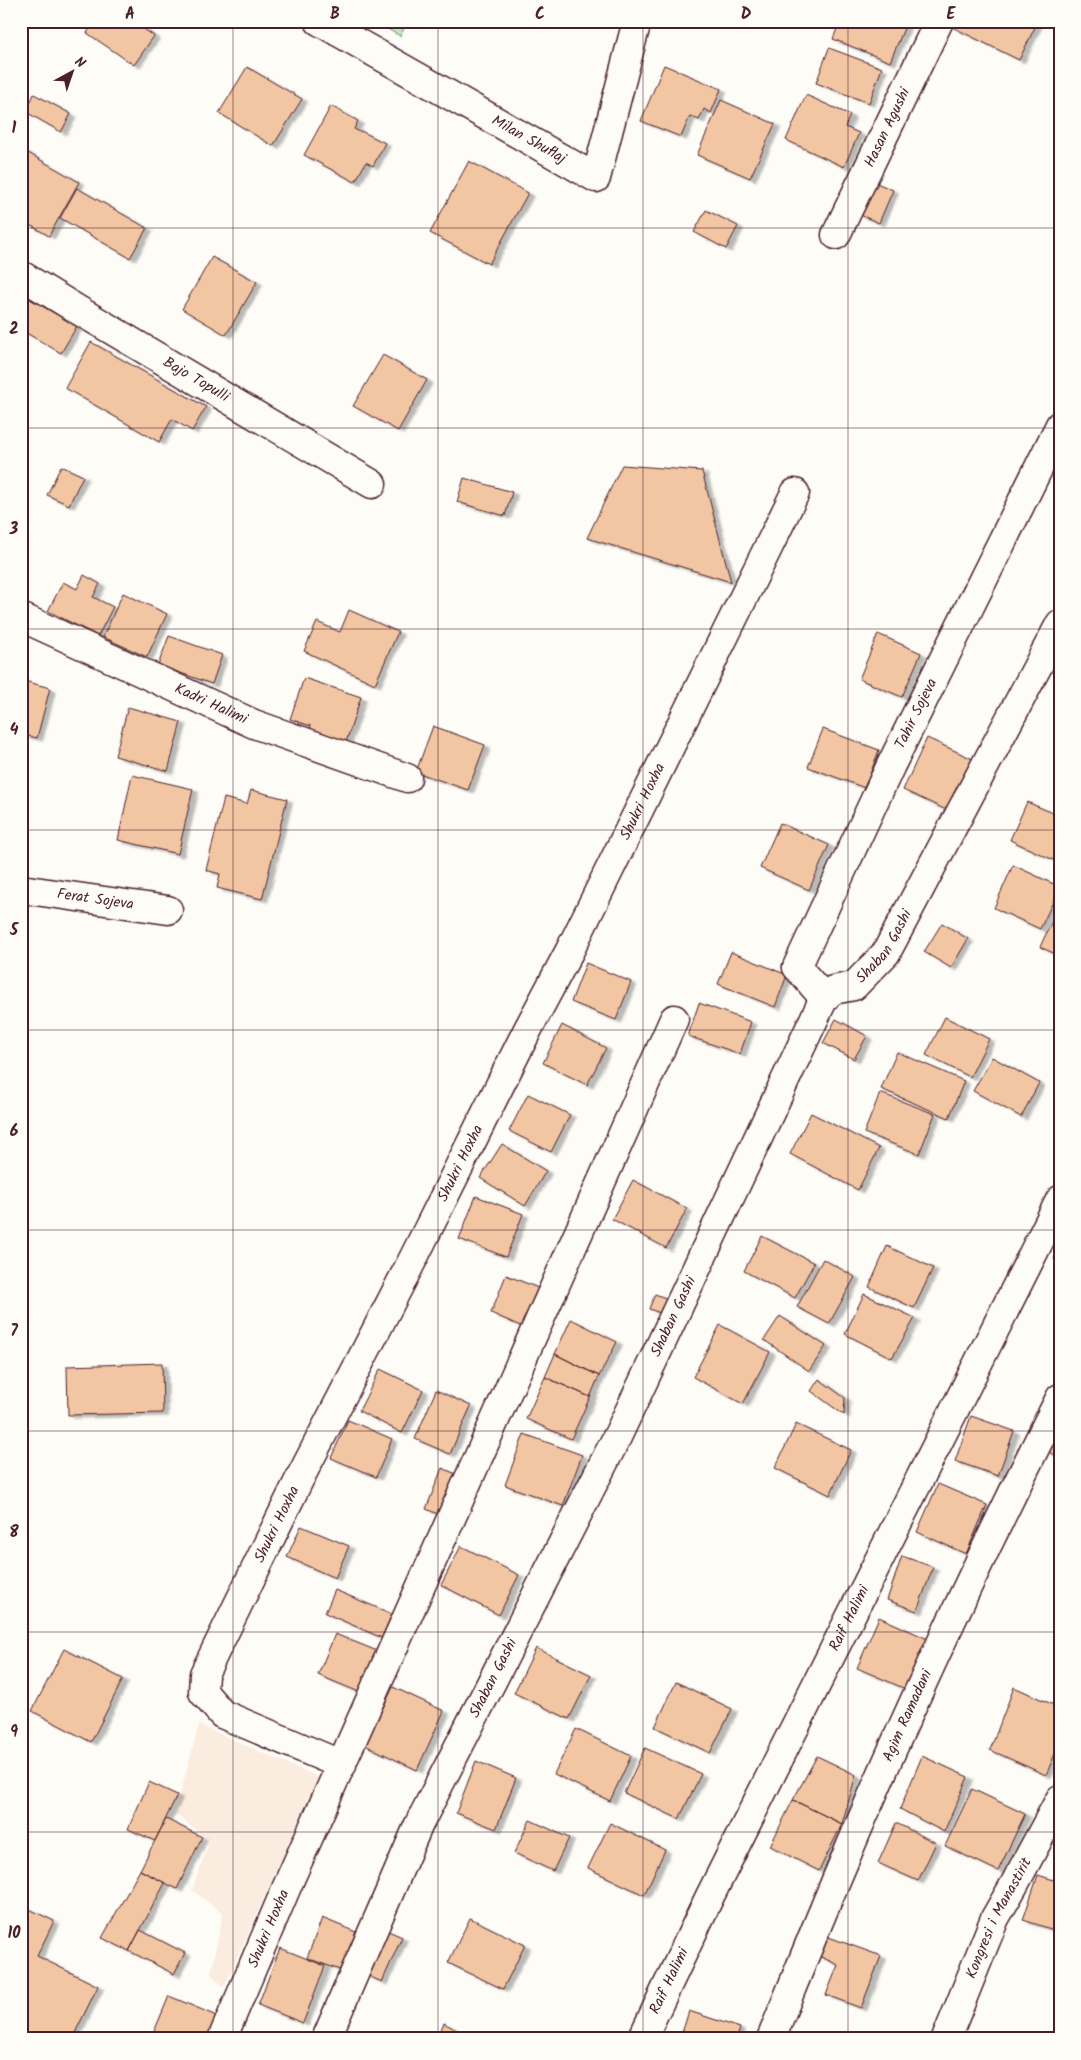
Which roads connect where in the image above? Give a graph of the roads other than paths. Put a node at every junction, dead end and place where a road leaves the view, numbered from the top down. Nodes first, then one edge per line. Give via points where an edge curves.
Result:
1 (319, 21) edge
2 (637, 21) edge
3 (939, 21) edge
4 (836, 235) dead end
5 (21, 275) edge
6 (1060, 425) edge
7 (372, 484) dead end
8 (795, 493) dead end
9 (21, 617) edge
10 (1060, 624) edge
11 (407, 778) dead end
12 (21, 889) edge
13 (168, 910) dead end
14 (824, 998) junction
15 (674, 1019) dead end
16 (1060, 1200) edge
17 (1060, 1398) edge
18 (342, 1765) junction
19 (1060, 1799) edge
20 (222, 2039) edge
21 (326, 2039) edge
22 (642, 2039) edge
23 (771, 2039) edge
24 (946, 2039) edge

1 - 2 street, Milan Shuflaj via 596,178
3 - 4 street, Hasan Agushi
5 - 7 street, Bajo Topulli
6 - 14 street, Tahir Sojeva via 891,765 797,967
8 - 18 street, Shukri Hoxha via 570,950 301,1476 204,1674 203,1692 222,1714
9 - 11 street, Kadri Halimi via 254,724
10 - 14 street, Shaban Gashi via 886,953 854,986 833,990
12 - 13 street, Ferat Sojeva
14 - 21 street, Shaban Gashi via 618,1435 419,1824
15 - 18 street, Shukri Hoxha
16 - 22 street, Raif Halimi via 710,1896
17 - 23 street, Agim Ramadani via 991,1536 917,1696 843,1863
18 - 20 street, Shukri Hoxha
19 - 24 street, Kongresi i Manastirit via 995,1918

